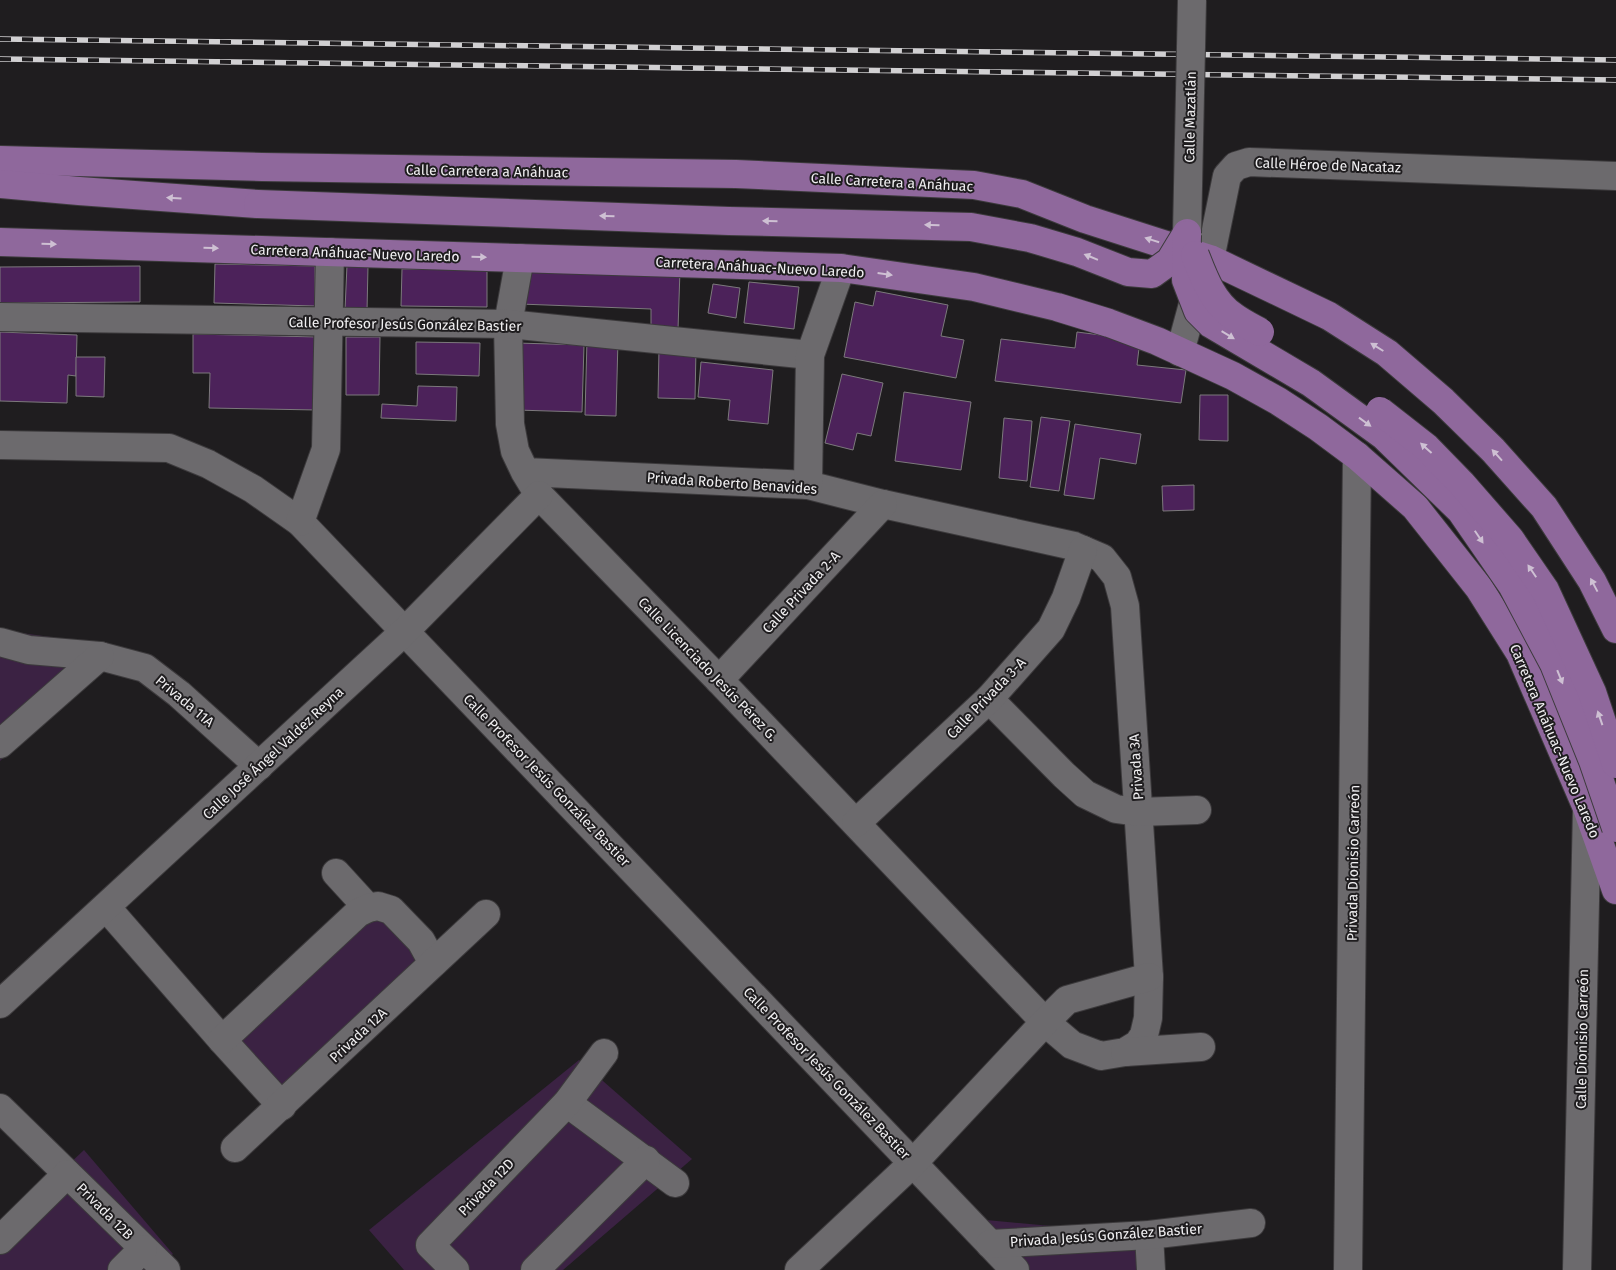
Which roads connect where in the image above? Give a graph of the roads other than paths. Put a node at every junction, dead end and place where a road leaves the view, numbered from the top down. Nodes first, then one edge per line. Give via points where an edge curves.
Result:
1 (1192, 0) edge
2 (0, 160) edge
3 (1616, 176) edge
4 (0, 184) edge
5 (1187, 233) junction
6 (0, 242) edge
7 (330, 252) junction
8 (520, 258) junction
9 (1210, 259) junction
10 (841, 268) junction
11 (0, 317) edge
12 (330, 323) junction
13 (508, 324) junction
14 (1180, 352) junction
15 (810, 355) junction
16 (0, 445) edge
17 (1357, 456) junction
18 (525, 472) junction
19 (808, 485) junction
20 (539, 495) junction
21 (883, 504) junction
22 (300, 522) junction
23 (1083, 550) junction
24 (1616, 629) edge
25 (404, 631) junction
26 (0, 642) edge
27 (100, 656) junction
28 (719, 680) junction
29 (989, 699) junction
30 (0, 744) edge
31 (1616, 764) edge
32 (259, 766) junction
33 (1587, 808) junction
34 (1197, 810) dead end
35 (1138, 812) junction
36 (856, 823) junction
37 (1616, 828) edge
38 (336, 873) dead end
39 (1616, 890) edge
40 (106, 907) junction
41 (368, 908) junction
42 (486, 914) dead end
43 (433, 962) junction
44 (1149, 977) junction
45 (0, 1004) edge
46 (1045, 1022) junction
47 (222, 1040) junction
48 (1201, 1046) dead end
49 (1125, 1052) junction
50 (604, 1053) dead end
51 (567, 1103) junction
52 (282, 1106) junction
53 (0, 1108) edge
54 (236, 1148) dead end
55 (646, 1160) junction
56 (914, 1164) junction
57 (67, 1174) junction
58 (675, 1183) dead end
59 (1251, 1223) dead end
60 (1149, 1235) junction
61 (0, 1240) edge
62 (990, 1244) junction
63 (143, 1249) junction
64 (122, 1270) edge
65 (166, 1270) edge
66 (455, 1270) edge
67 (535, 1270) edge
68 (799, 1270) edge
69 (1015, 1270) edge
70 (1151, 1270) edge
71 (1348, 1270) edge
72 (1577, 1270) edge

1 - 5 street, Calle Mazatlán, bridge
9 -> 2 main road, Calle Carretera a Anáhuac via 1085,219 1022,194 974,185 726,174
3 - 9 street, Calle Héroe de Nacataz via 1249,162 1236,166 1227,176
5 -> 4 main road, bridge via 1170,261 1152,274 1128,272 1030,238 971,227 258,204
31 -> 5 main road, bridge via 1592,692 1545,590 1510,539 1426,447 1315,364 1232,315 1206,282
5 -> 37 main road, bridge via 1186,280 1198,311 1211,324 1310,383 1384,436 1461,511 1512,585 1554,664
6 -> 7 main road, Carretera Anáhuac-Nuevo Laredo
7 -> 8 main road, Carretera Anáhuac-Nuevo Laredo
7 - 12 street
8 - 10 main road, Carretera Anáhuac-Nuevo Laredo
8 - 13 street, Calle Licenciado Jesús Pérez G.
9 - 14 street, Calle Héroe de Nacataz
24 -> 9 main road, Calle Carretera a Anáhuac via 1592,580 1544,507 1444,401 1387,353 1329,316
10 -> 14 main road, Carretera Anáhuac-Nuevo Laredo via 974,287 1109,323
10 - 15 street
11 - 12 street, Calle Profesor Jesús González Bastier
12 - 13 street, Calle Profesor Jesús González Bastier
12 - 22 street via 326,449
13 - 15 street, Calle Profesor Jesús González Bastier
13 - 18 street, Calle Licenciado Jesús Pérez G. via 510,424 515,451
14 - 17 main road, Carretera Anáhuac-Nuevo Laredo via 1278,401
15 - 19 street
16 - 22 street, Calle Profesor Jesús González Bastier via 169,448 208,464 253,489
17 - 33 main road, Carretera Anáhuac-Nuevo Laredo via 1415,507 1479,588 1520,653
17 - 71 street, Privada Dionisio Carreón
18 - 19 street, Privada Roberto Benavides
18 - 20 street, Calle Licenciado Jesús Pérez G.
19 - 21 street, Privada Roberto Benavides
20 - 25 street, Calle José Ángel Valdez Reyna
20 - 28 street, Calle Licenciado Jesús Pérez G.
21 - 23 street, Privada Roberto Benavides
21 - 28 street, Calle Privada 2-A
22 - 25 street, Calle Profesor Jesús González Bastier
23 - 29 street, Calle Privada 3-A via 1051,629
23 - 35 street, Privada 3A via 1102,558 1118,577 1126,606
25 - 32 street, Calle José Ángel Valdez Reyna
25 - 56 street, Calle Profesor Jesús González Bastier
26 - 27 street, Privada 11A via 29,650
27 - 30 street
27 - 32 street, Privada 11A via 145,668 180,694
28 - 36 street, Calle Licenciado Jesús Pérez G.
29 - 35 street, Privada 3A via 1085,794 1116,809
29 - 36 street, Calle Privada 3-A
32 - 40 street, Calle José Ángel Valdez Reyna
33 - 39 main road, Carretera Anáhuac-Nuevo Laredo
33 - 72 street, Calle Dionisio Carreón
34 - 35 street
35 - 44 street
36 - 46 street, Calle Licenciado Jesús Pérez G.
38 - 41 street
40 - 45 street, Calle José Ángel Valdez Reyna
40 - 47 street
41 - 43 street via 378,906 392,910 420,941
41 - 47 street via 358,913
42 - 43 street, Privada 12A
43 - 52 street, Privada 12A
44 - 46 street via 1067,1000
44 - 49 street via 1148,1018 1144,1035 1138,1044
46 - 49 street, Calle Licenciado Jesús Pérez G. via 1072,1045 1101,1056
46 - 56 street
47 - 52 street
48 - 49 street, Calle Licenciado Jesús Pérez G.
50 - 51 street, Privada 12D
51 - 55 street
51 - 66 street, Privada 12D via 430,1245
52 - 54 street, Privada 12A
53 - 57 street, Privada 12B
55 - 58 street
55 - 67 street
56 - 62 street, Calle Profesor Jesús González Bastier
56 - 68 street
57 - 61 street, Privada 12B
57 - 63 street, Privada 12B
59 - 60 street, Privada Jesús González Bastier
60 - 62 street, Privada Jesús González Bastier
60 - 70 street
62 - 69 street, Calle Profesor Jesús González Bastier
63 - 64 street, Privada 12B
63 - 65 street

